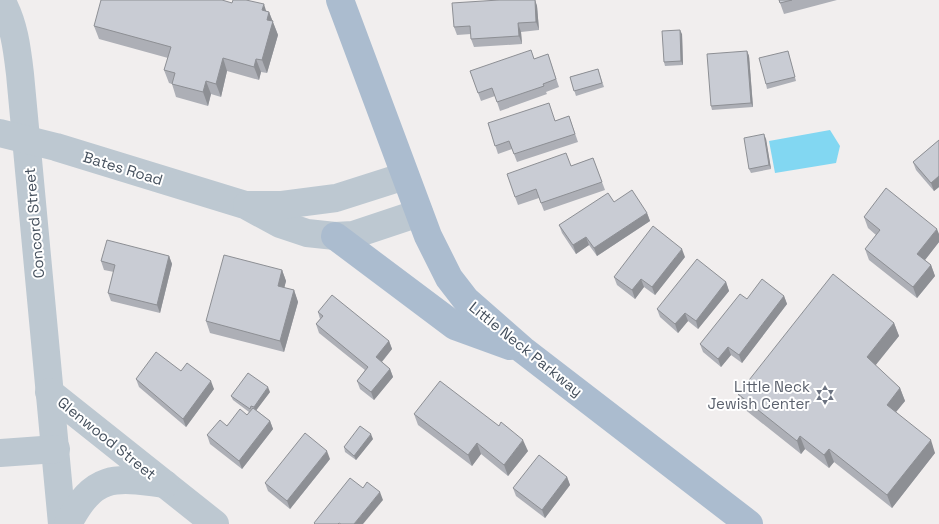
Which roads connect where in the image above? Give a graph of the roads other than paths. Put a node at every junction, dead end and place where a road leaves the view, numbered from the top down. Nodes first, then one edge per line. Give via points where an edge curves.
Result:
1 (1, 0) edge
2 (340, 0) edge
3 (13, 136) edge
4 (406, 176) junction
5 (245, 205) junction
6 (419, 213) junction
7 (336, 236) junction
8 (523, 350) junction
9 (50, 392) junction
10 (56, 449) junction
11 (0, 454) edge
12 (165, 484) junction
13 (62, 524) edge
14 (68, 524) edge
15 (215, 524) edge
16 (749, 524) edge

1 - 3 street, Concord Street via 16,39
2 - 4 main road, Little Neck Parkway
3 - 5 street, Bates Road
3 - 9 street, Concord Street
4 - 5 street, Bates Road via 328,200
4 - 6 main road, Little Neck Parkway
5 - 7 street, Bates Road via 280,224 307,233
6 - 7 street, Bates Road via 353,234
6 - 8 main road, Little Neck Parkway via 449,278 466,300
7 - 8 main road via 455,326
8 - 16 main road, Little Neck Parkway
9 - 10 street, Concord Street
9 - 12 street, Glenwood Street
10 - 11 street
10 - 13 street, Concord Street
12 - 14 street, Glenwood Street via 124,480 97,485 78,504
12 - 15 street, Glenwood Street

